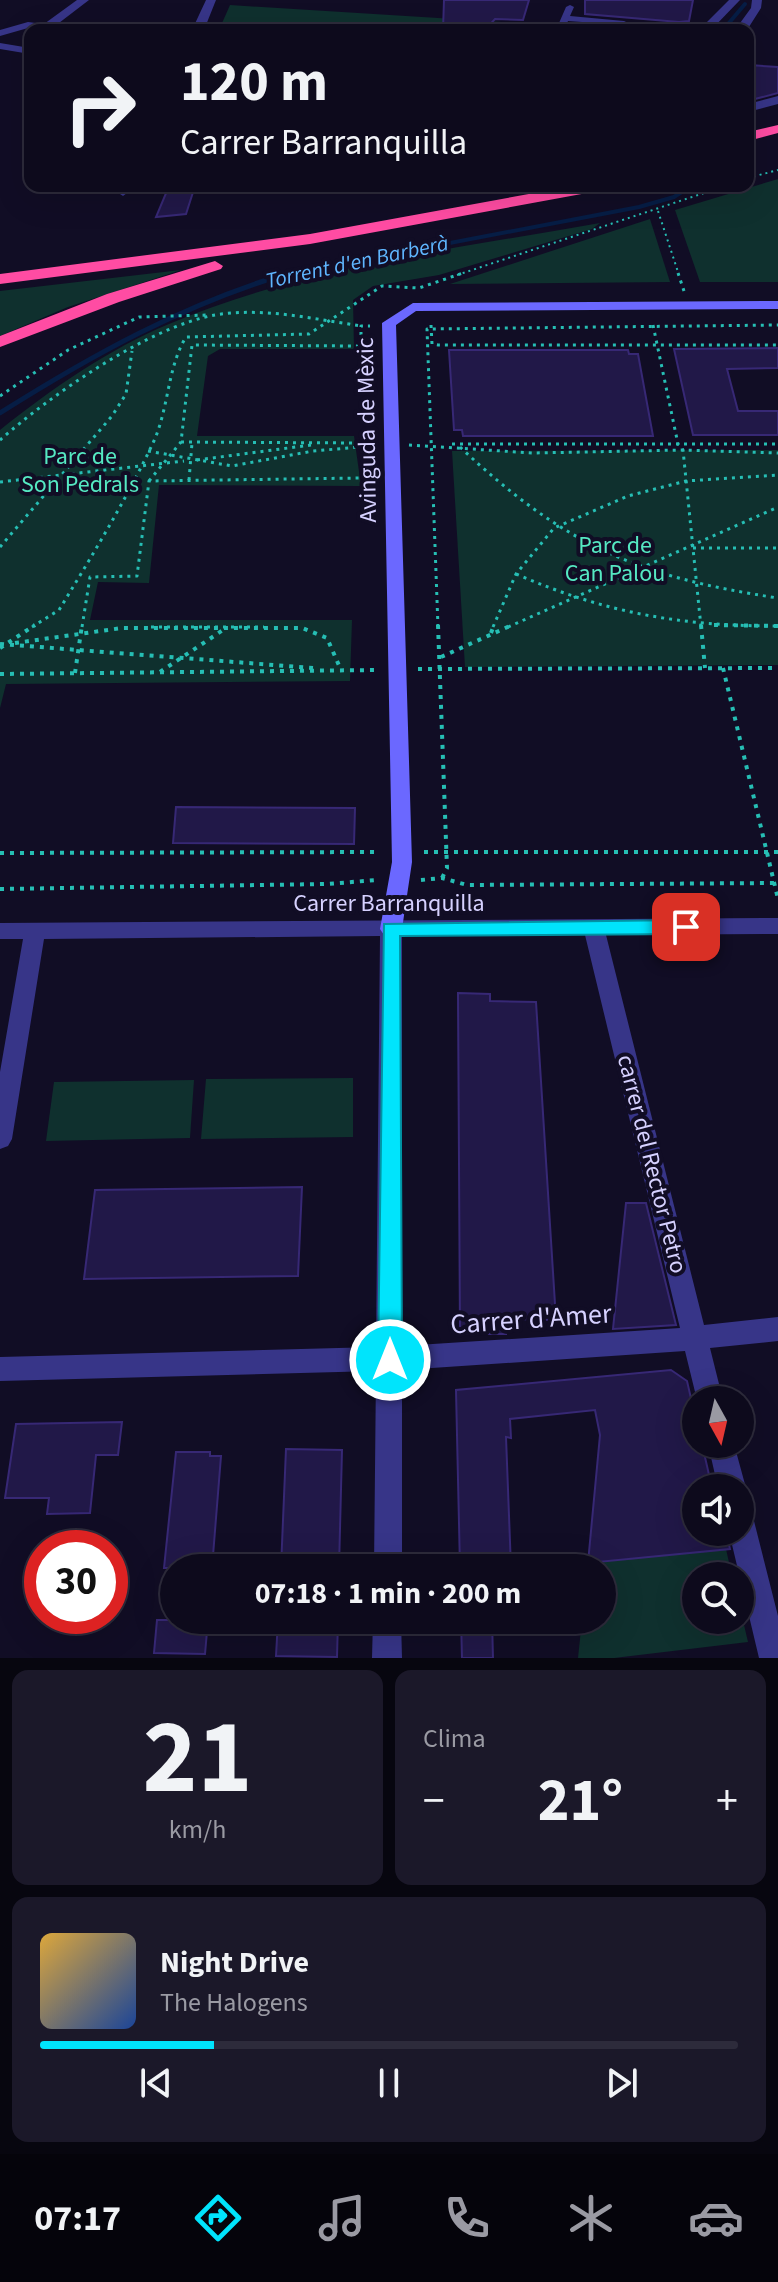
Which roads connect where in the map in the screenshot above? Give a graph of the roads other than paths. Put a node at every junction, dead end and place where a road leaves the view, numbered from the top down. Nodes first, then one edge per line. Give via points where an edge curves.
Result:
1 (84, 0) edge
2 (209, 0) edge
3 (735, 0) edge
4 (757, 0) edge
5 (570, 7) dead end
6 (565, 18) junction
7 (624, 23) dead end
8 (58, 24) edge
9 (200, 24) edge
10 (562, 24) edge
11 (710, 24) edge
12 (745, 24) edge
13 (24, 26) edge
14 (0, 33) edge
15 (0, 46) edge
16 (24, 50) edge
17 (778, 100) edge
18 (754, 106) edge
19 (778, 129) edge
20 (754, 135) edge
21 (778, 142) edge
22 (754, 148) edge
23 (498, 192) edge
24 (565, 192) edge
25 (310, 239) junction
26 (0, 265) edge
27 (0, 279) edge
28 (778, 305) edge
29 (0, 342) edge
30 (778, 926) edge
31 (594, 928) junction
32 (391, 929) junction
33 (0, 931) edge
34 (35, 931) junction
35 (0, 1139) edge
36 (778, 1329) edge
37 (695, 1339) junction
38 (390, 1360) junction
39 (0, 1369) edge
40 (707, 1386) edge
41 (746, 1546) edge
42 (388, 1554) edge
43 (387, 1634) edge
44 (387, 1658) edge
45 (774, 1658) edge

1 - 8 street
2 - 9 street
3 - 11 street
4 - 12 street
5 - 6 lane
6 - 7 lane
6 - 10 lane
13 - 14 street
15 - 16 street
17 - 18 street
19 - 20 highway
21 - 22 highway
23 - 26 highway via 247,235
24 - 25 highway
25 - 27 highway
25 - 29 highway via 127,293
28 - 32 street, Avinguda de Mèxic via 413,307 389,326 402,862
30 - 31 street, Carrer Barranquilla
31 - 32 street, Carrer Barranquilla
31 - 37 street, carrer del Rector Petro
32 - 34 street, Carrer Barranquilla
32 - 38 street
33 - 34 street, Carrer Barranquilla
34 - 35 street
36 - 37 street, Carrer d'Amer
37 - 38 street, Carrer d'Amer
37 - 40 street, carrer del Rector Petro
38 - 39 street, Carrer d'Amer
38 - 42 street
41 - 45 street
43 - 44 street

